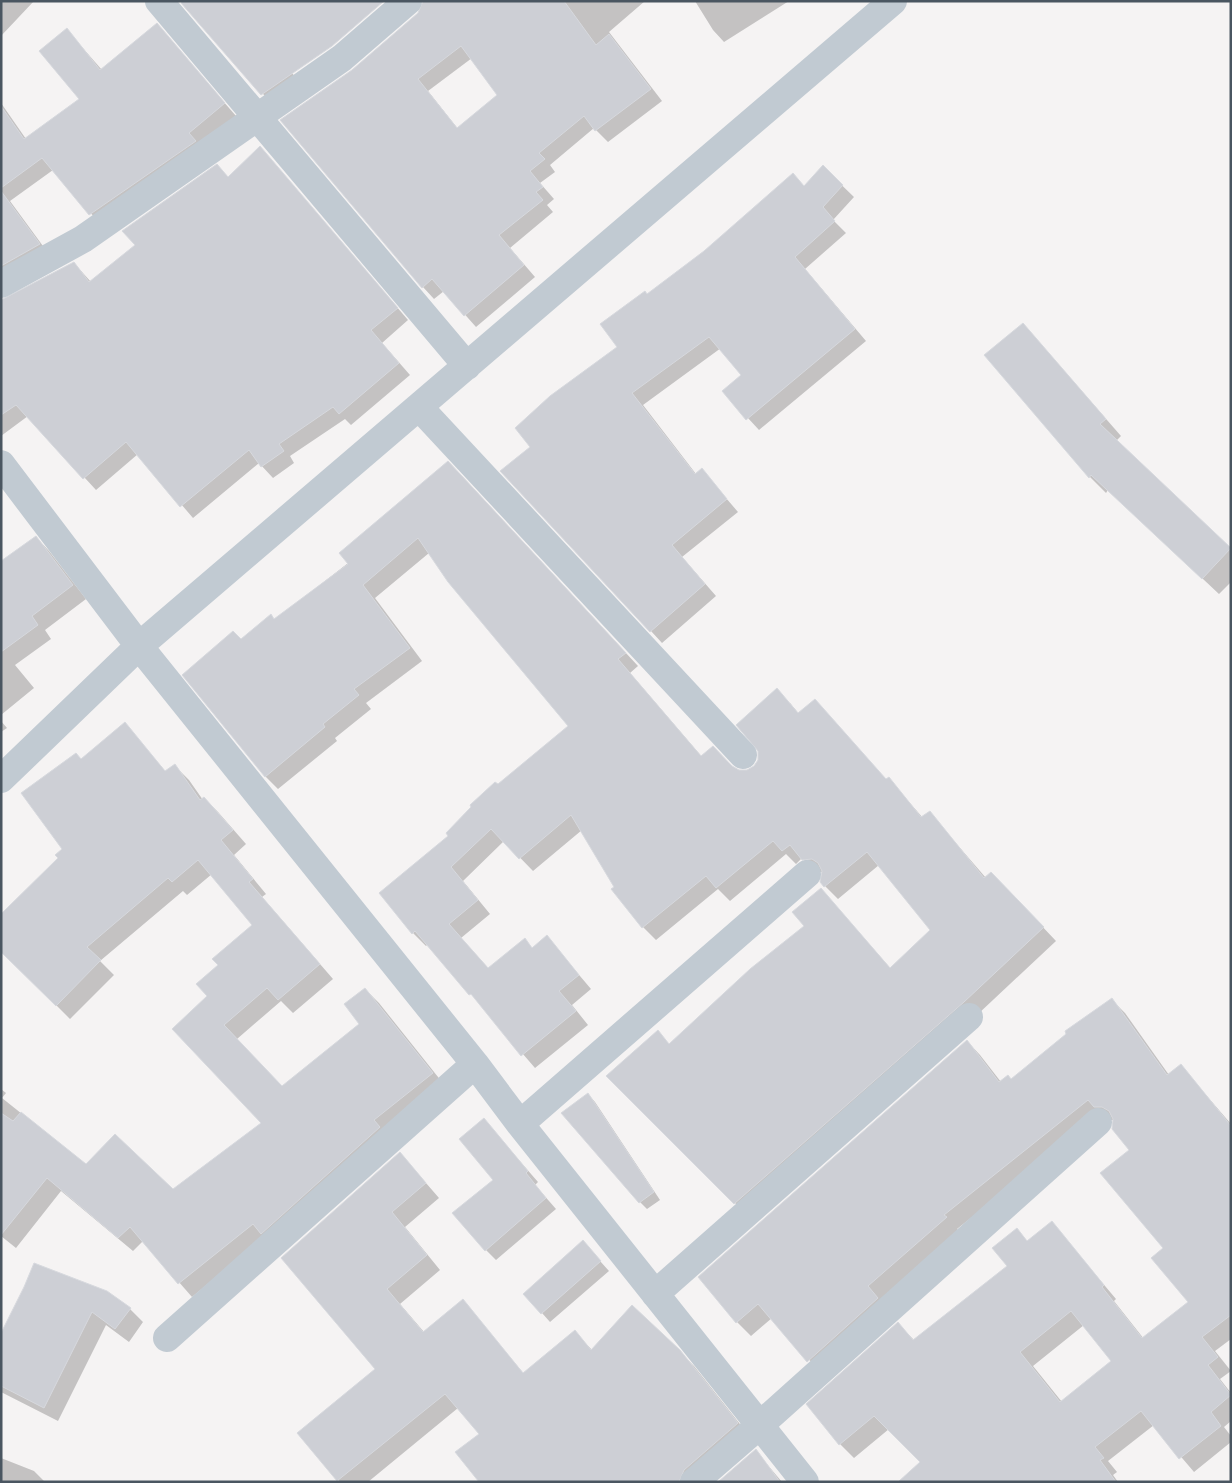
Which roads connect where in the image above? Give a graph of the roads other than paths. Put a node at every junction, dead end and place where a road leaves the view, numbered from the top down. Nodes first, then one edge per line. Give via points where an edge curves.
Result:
1 (159, 1) edge
2 (408, 1) edge
3 (893, 1) edge
4 (256, 117) junction
5 (1, 284) edge
6 (467, 366) junction
7 (419, 407) junction
8 (1, 464) edge
9 (139, 646) junction
10 (743, 755) dead end
11 (1, 779) edge
12 (808, 874) dead end
13 (969, 1017) dead end
14 (476, 1064) junction
15 (1098, 1122) dead end
16 (520, 1124) junction
17 (656, 1294) junction
18 (167, 1338) dead end
19 (760, 1426) junction
20 (694, 1482) edge
21 (805, 1482) edge

1 - 4 street
2 - 4 street via 342,58
3 - 6 street
4 - 5 street via 83,238
4 - 6 street
6 - 7 street
7 - 9 street
7 - 10 street
8 - 9 street
9 - 11 street
9 - 14 street
12 - 16 street
13 - 17 street
14 - 16 street
14 - 18 street
15 - 19 street
16 - 17 street
17 - 19 street
19 - 20 street
19 - 21 street

